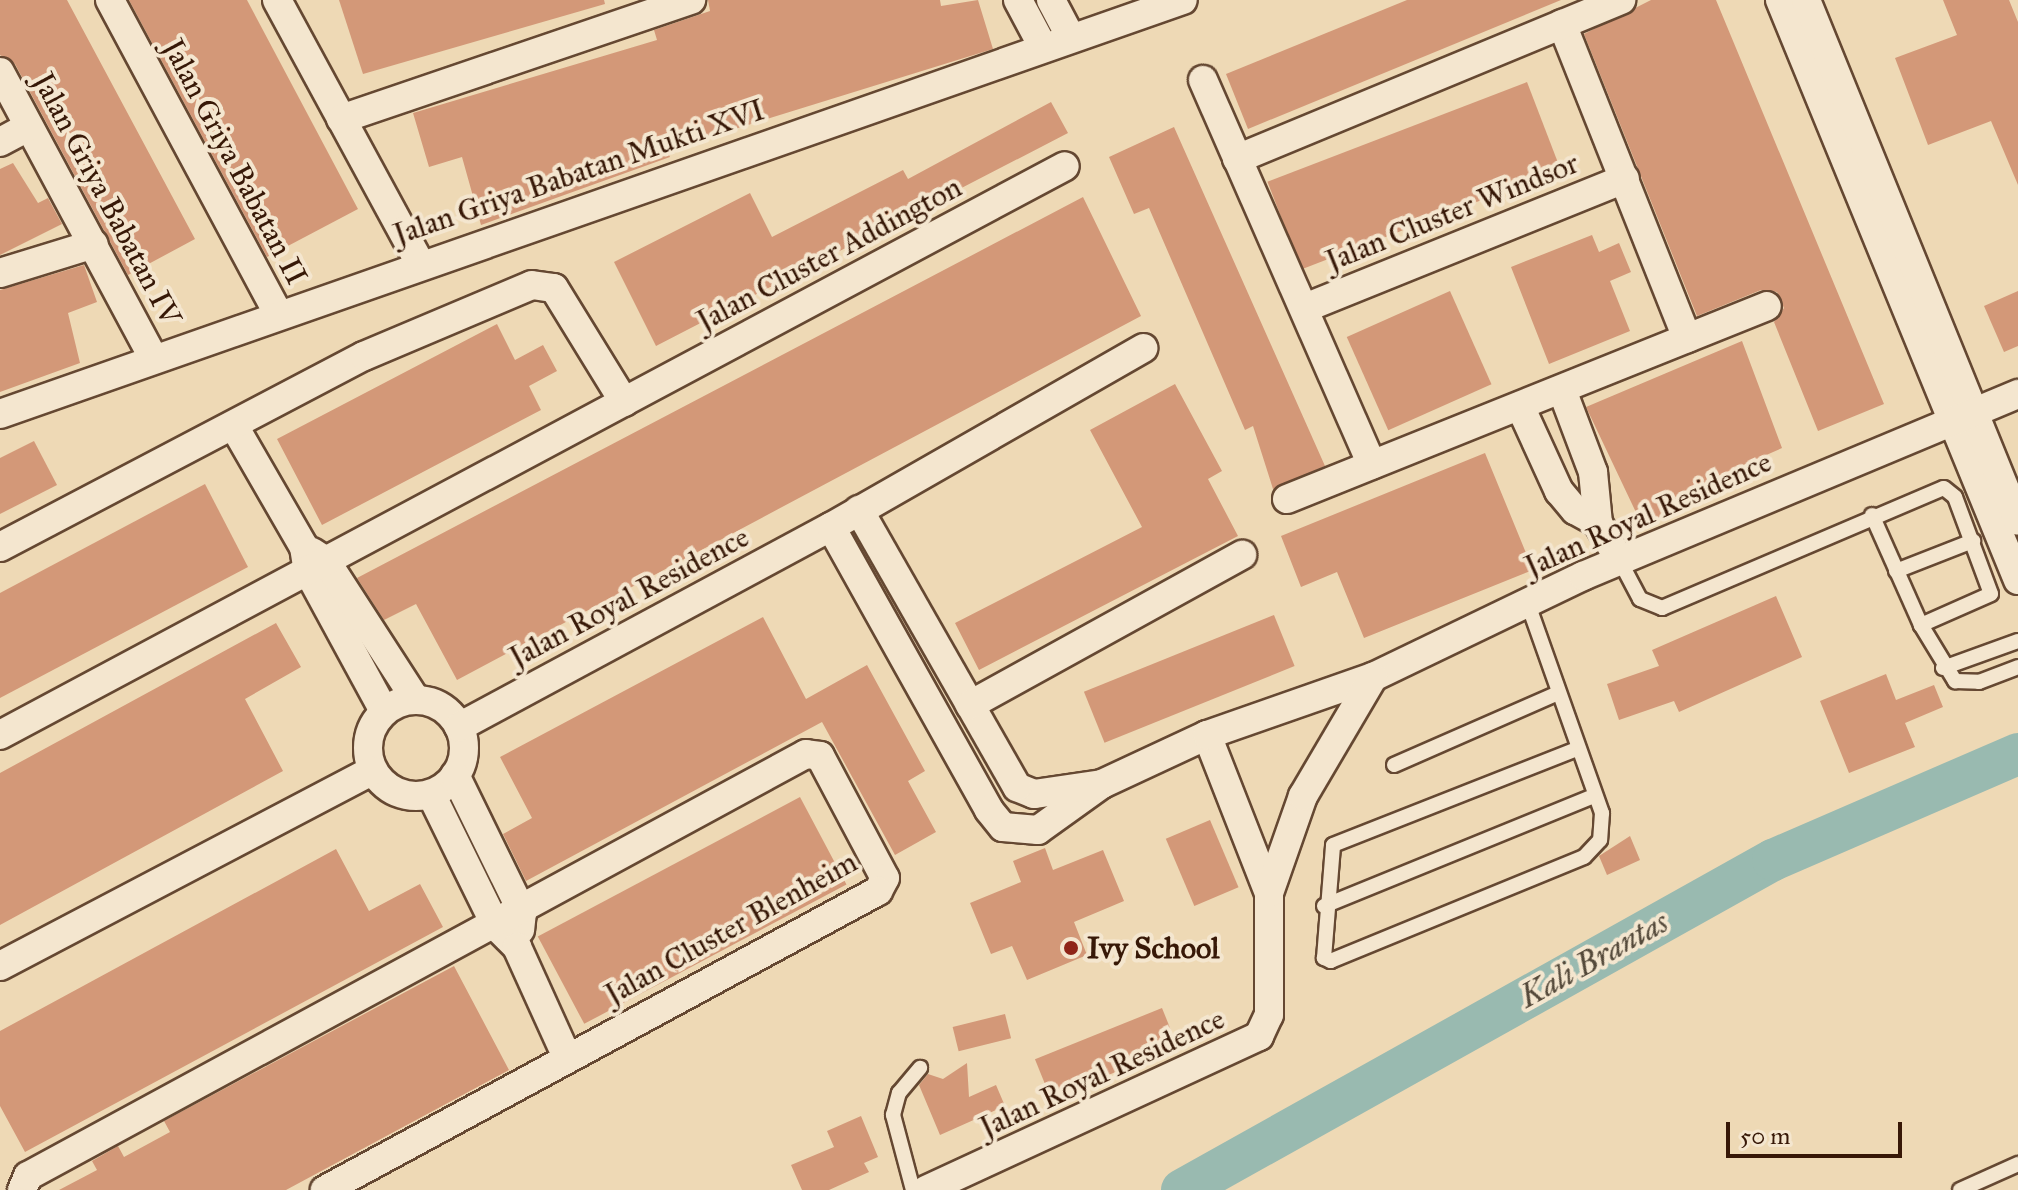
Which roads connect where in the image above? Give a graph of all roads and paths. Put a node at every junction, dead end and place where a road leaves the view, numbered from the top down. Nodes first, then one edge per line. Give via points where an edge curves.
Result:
1 (110, 0) edge
2 (277, 0) edge
3 (691, 0) edge
4 (1018, 0) edge
5 (1051, 0) edge
6 (1183, 0) edge
7 (1621, 0) edge
8 (1780, 0) edge
9 (1806, 0) edge
10 (1562, 24) junction
11 (1071, 38) junction
12 (1043, 47) junction
13 (0, 72) edge
14 (1203, 80) dead end
15 (341, 119) junction
16 (28, 127) junction
17 (0, 142) edge
18 (1237, 159) junction
19 (1065, 166) dead end
20 (1625, 179) junction
21 (94, 244) junction
22 (420, 263) junction
23 (0, 273) edge
24 (1767, 306) dead end
25 (1305, 308) junction
26 (278, 313) junction
27 (1687, 338) junction
28 (1143, 348) dead end
29 (154, 359) junction
30 (1562, 390) junction
31 (2018, 394) edge
32 (624, 402) junction
33 (1520, 406) junction
34 (0, 414) edge
35 (1963, 417) junction
36 (234, 426) junction
37 (1372, 465) junction
38 (1287, 499) dead end
39 (859, 510) junction
40 (1872, 515) junction
41 (2018, 521) edge
42 (1598, 523) junction
43 (831, 527) junction
44 (1973, 541) junction
45 (0, 547) edge
46 (1242, 555) dead end
47 (313, 560) junction
48 (1620, 561) junction
49 (1896, 571) junction
50 (2018, 580) edge
51 (1528, 604) junction
52 (1921, 625) junction
53 (2018, 641) edge
54 (2018, 667) edge
55 (1943, 668) junction
56 (1373, 677) junction
57 (1558, 693) junction
58 (414, 697) junction
59 (970, 705) junction
60 (384, 711) junction
61 (459, 727) junction
62 (0, 735) edge
63 (1207, 735) junction
64 (1577, 749) junction
65 (1394, 765) dead end
66 (372, 771) junction
67 (455, 775) junction
68 (1107, 781) junction
69 (431, 794) junction
70 (1594, 796) junction
71 (1269, 893) junction
72 (1324, 906) junction
73 (522, 912) junction
74 (496, 926) junction
75 (517, 947) junction
76 (0, 966) edge
77 (567, 1057) junction
78 (920, 1068) dead end
79 (2018, 1164) edge
80 (22, 1190) edge
81 (325, 1190) edge
82 (913, 1190) edge
83 (926, 1190) edge
84 (1960, 1190) edge

1 - 26 street, Jalan Griya Babatan II
2 - 15 street
3 - 15 street
4 - 12 street
5 - 11 street
6 - 11 street, Jalan Griya Babatan Mukti XVI
7 - 10 street
8 - 35 street
9 - 35 street
10 - 18 street
10 - 20 street, Jalan Cluster Windsor
11 - 12 street, Jalan Griya Babatan Mukti XVI
12 - 22 street, Jalan Griya Babatan Mukti XVI
13 - 16 street, Jalan Griya Babatan IV
14 - 18 street, Jalan Cluster Windsor
15 - 22 street
16 - 17 street
16 - 21 street, Jalan Griya Babatan IV
18 - 25 street, Jalan Cluster Windsor
19 - 32 street, Jalan Cluster Addington
20 - 25 street, Jalan Cluster Windsor
20 - 27 street, Jalan Cluster Windsor
21 - 23 street
21 - 29 street, Jalan Griya Babatan IV
22 - 26 street, Jalan Griya Babatan Mukti XVI
24 - 27 street
25 - 37 street, Jalan Cluster Windsor
26 - 29 street, Jalan Griya Babatan Mukti XVI
27 - 30 street
28 - 39 street, Jalan Royal Residence
29 - 34 street, Jalan Griya Babatan Mukti XVI
30 - 33 street
30 - 42 street via 1593,472
31 - 35 street, Jalan Royal Residence
32 - 36 street via 554,288 544,283 364,356
32 - 47 street, Jalan Cluster Addington
33 - 37 street
33 - 42 street via 1559,491 1575,510
35 - 41 street
35 - 48 street, Jalan Royal Residence
35 - 50 street
36 - 45 street
36 - 47 street
37 - 38 street
39 - 43 street, Jalan Royal Residence
39 - 59 street, Jalan Royal Residence
40 - 44 lane via 1944,488 1955,497
40 - 48 lane via 1662,608 1640,599
40 - 49 lane
42 - 48 street
43 - 61 street, Jalan Royal Residence
43 - 68 street, Jalan Royal Residence via 1003,827 1038,830
44 - 49 lane
44 - 52 lane via 1991,594
46 - 59 street
47 - 58 street
47 - 60 street
47 - 62 street, Jalan Cluster Addington
48 - 51 street, Jalan Royal Residence
49 - 52 lane
51 - 56 street, Jalan Royal Residence
51 - 57 lane
52 - 55 lane
53 - 55 lane
54 - 55 lane via 1966,684
56 - 63 street, Jalan Royal Residence
56 - 71 street, Jalan Royal Residence via 1303,796
57 - 64 lane
57 - 65 lane
58 - 60 street
58 - 61 street via 443,707
59 - 68 street, Jalan Royal Residence via 1009,777 1025,794
60 - 66 street via 367,748
61 - 67 street via 465,753
63 - 68 street, Jalan Royal Residence
63 - 71 street, Jalan Royal Residence
64 - 70 lane
64 - 72 lane via 1333,845
66 - 69 street via 387,788 409,797
66 - 76 street
67 - 69 street
67 - 73 street
69 - 74 street
70 - 72 lane
70 - 72 lane via 1605,826 1584,857 1331,961 1322,948
71 - 83 street, Jalan Royal Residence via 1269,1015 1253,1041
73 - 74 street, Jalan Cluster Blenheim
73 - 75 street
73 - 77 street, Jalan Cluster Blenheim via 814,753 885,878 878,891
74 - 75 street
74 - 80 street, Jalan Cluster Blenheim via 28,1176
75 - 77 street
77 - 81 street, Jalan Cluster Blenheim
78 - 82 lane via 899,1093 893,1115
79 - 84 lane

